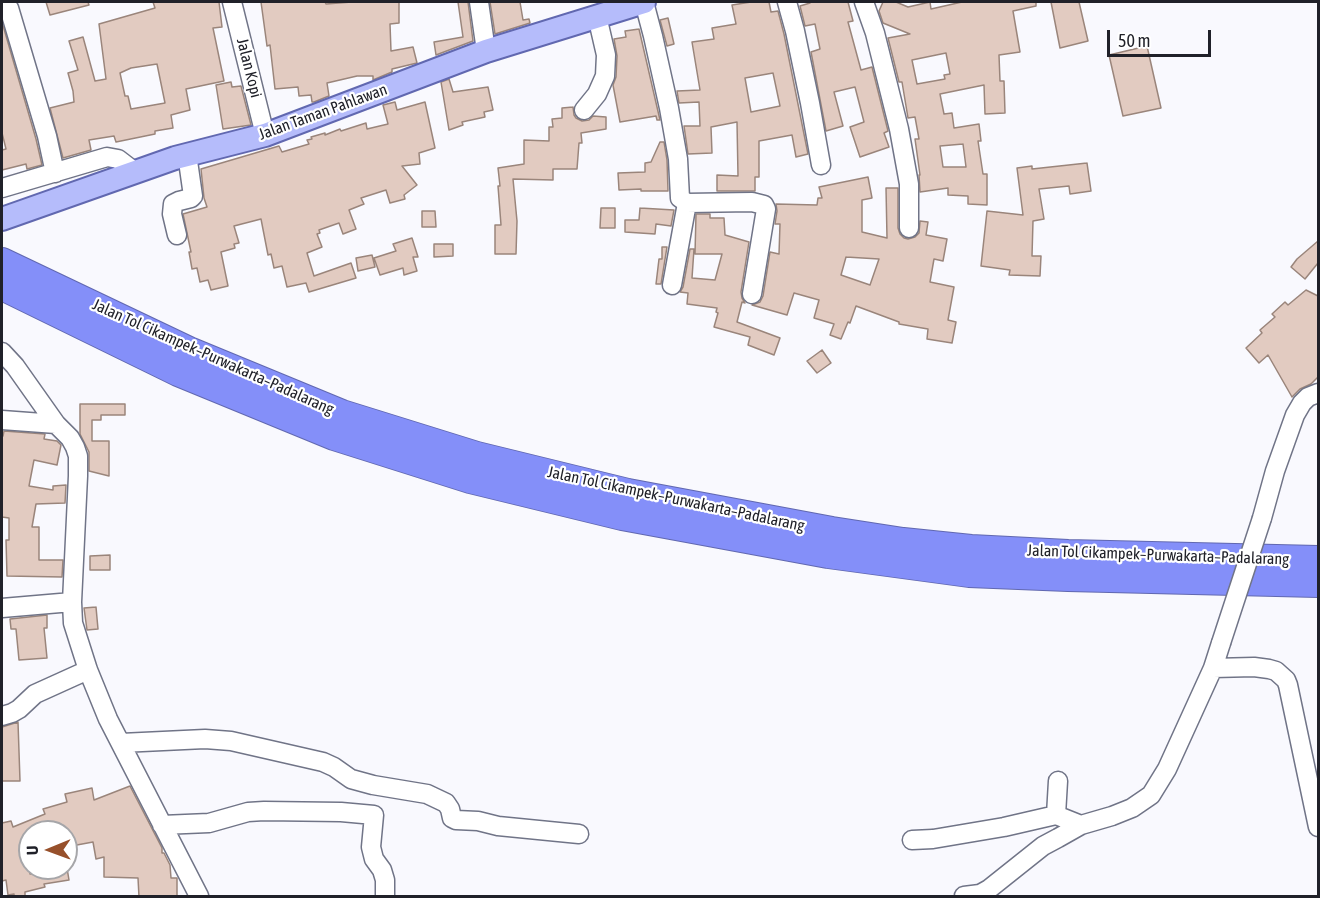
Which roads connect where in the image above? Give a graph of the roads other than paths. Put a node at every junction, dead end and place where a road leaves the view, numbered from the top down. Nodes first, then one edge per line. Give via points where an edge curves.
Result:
1 (232, 2) edge
2 (479, 2) edge
3 (787, 2) edge
4 (864, 2) edge
5 (634, 3) edge
6 (9, 8) dead end
7 (592, 13) edge
8 (486, 51) junction
9 (584, 110) dead end
10 (265, 135) junction
11 (187, 154) junction
12 (821, 165) dead end
13 (135, 172) junction
14 (55, 173) junction
15 (2, 188) edge
16 (687, 203) junction
17 (2, 219) edge
18 (909, 228) dead end
19 (177, 235) dead end
20 (2, 261) edge
21 (672, 285) dead end
22 (2, 287) edge
23 (752, 294) dead end
24 (2, 352) edge
25 (1318, 393) edge
26 (2, 420) edge
27 (56, 424) junction
28 (1318, 559) edge
29 (1318, 584) edge
30 (72, 602) junction
31 (2, 608) edge
32 (1213, 668) junction
33 (88, 670) junction
34 (2, 716) edge
35 (121, 743) junction
36 (1058, 781) dead end
37 (373, 785) junction
38 (374, 815) junction
39 (1056, 815) junction
40 (162, 825) junction
41 (1081, 825) junction
42 (1318, 827) edge
43 (579, 834) dead end
44 (912, 840) dead end
45 (199, 897) edge
46 (385, 897) edge
47 (964, 897) edge

1 - 10 street, Jalan Kopi
2 - 8 street
3 - 12 street
4 - 18 street via 899,129 909,184
5 - 7 main road, Jalan Taman Pahlawan
5 - 16 street via 653,36 678,159 680,198
6 - 14 street
7 - 8 main road, Jalan Taman Pahlawan
7 - 9 street via 606,55 605,76
8 - 10 main road, Jalan Taman Pahlawan
10 - 11 main road, Jalan Taman Pahlawan
11 - 13 main road, Jalan Taman Pahlawan
11 - 19 street via 193,196 173,204
13 - 14 street via 111,157
13 - 17 main road, Jalan Taman Pahlawan
14 - 15 street
16 - 21 street
16 - 23 street via 764,205
20 - 28 highway, Jalan Tol Cikampek–Purwakarta–Padalarang via 189,350 342,413 477,455 628,492 832,530 971,548
22 - 29 highway, Jalan Tol Cikampek–Purwakarta–Padalarang via 178,373 334,437 470,480 622,517 828,555 969,574
24 - 27 street
25 - 32 street, bridge via 1308,397 1295,415
26 - 27 street
27 - 30 street via 70,438 78,456
30 - 31 street
30 - 33 street
32 - 41 street via 1151,795 1132,808
32 - 42 street via 1269,669 1286,680
33 - 34 street via 35,694 19,710
33 - 35 street
35 - 37 street via 231,741 323,762 351,779
35 - 40 street
36 - 39 street
37 - 38 street
37 - 43 street via 440,799 456,820
38 - 40 street via 264,811 209,823
38 - 46 street via 371,847 385,880
39 - 41 street
39 - 44 street
40 - 45 street
41 - 47 street via 1043,846 989,889

